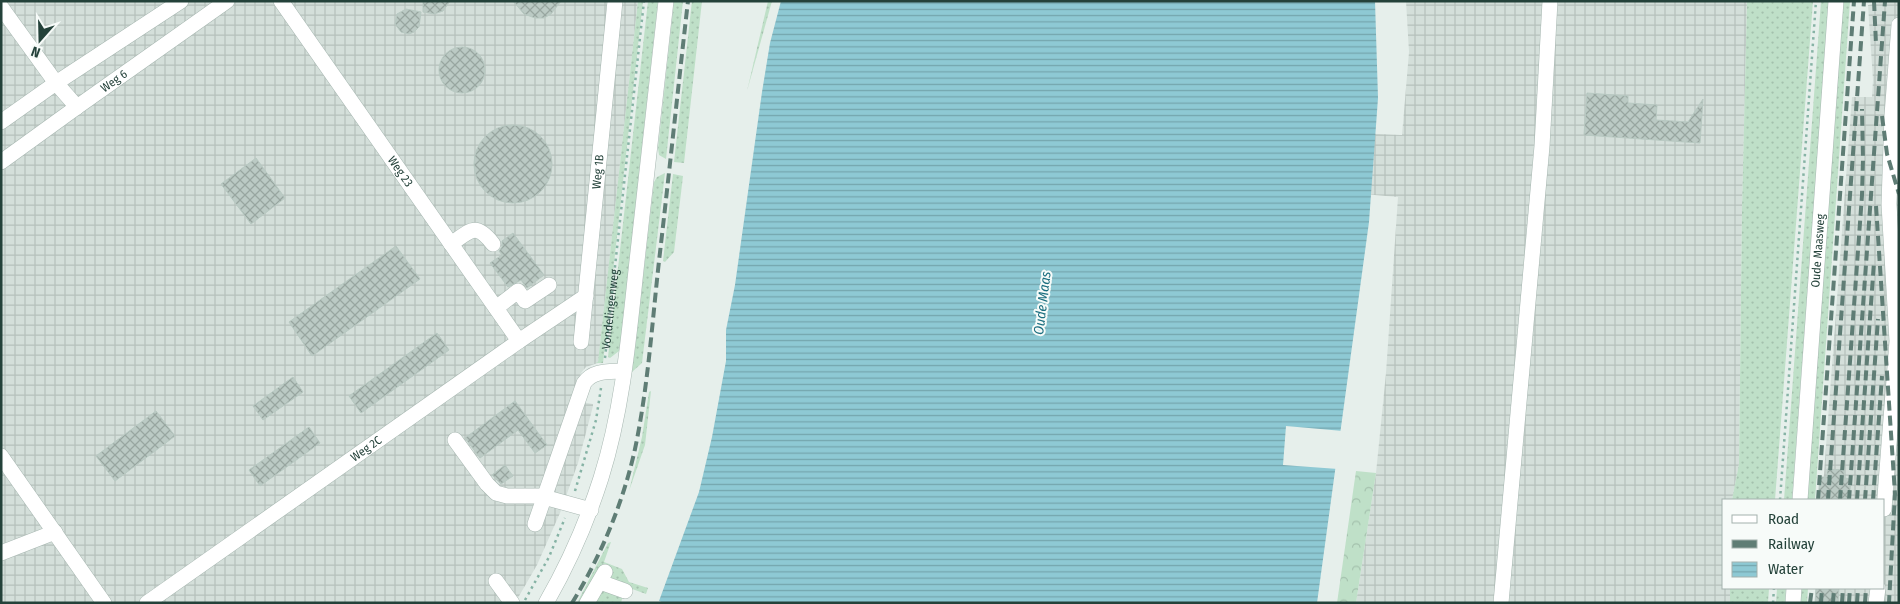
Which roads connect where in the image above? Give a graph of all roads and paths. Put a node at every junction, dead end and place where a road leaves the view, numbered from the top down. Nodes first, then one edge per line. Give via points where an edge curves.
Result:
1 (181, 1) edge
2 (281, 1) edge
3 (615, 1) edge
4 (644, 1) edge
5 (666, 1) edge
6 (1550, 1) edge
7 (1816, 1) edge
8 (1836, 1) edge
9 (218, 4) edge
10 (1, 7) edge
11 (1899, 25) edge
12 (56, 83) junction
13 (77, 106) junction
14 (1, 122) edge
15 (1, 162) edge
16 (1894, 163) edge
17 (451, 244) junction
18 (493, 244) dead end
19 (548, 284) dead end
20 (586, 296) junction
21 (496, 308) junction
22 (519, 341) junction
23 (1898, 341) edge
24 (580, 342) dead end
25 (623, 371) junction
26 (603, 372) junction
27 (455, 440) dead end
28 (1, 456) edge
29 (574, 496) dead end
30 (545, 497) junction
31 (1780, 499) edge
32 (1800, 499) edge
33 (1885, 499) edge
34 (591, 510) junction
35 (567, 512) dead end
36 (535, 524) dead end
37 (55, 532) junction
38 (1, 552) edge
39 (496, 581) dead end
40 (1774, 589) edge
41 (1794, 589) edge
42 (1878, 589) edge
43 (625, 592) dead end
44 (104, 603) edge
45 (146, 603) edge
46 (512, 603) edge
47 (523, 603) edge
48 (546, 603) edge
49 (587, 603) edge
50 (1501, 603) edge
51 (1773, 603) edge
52 (1793, 603) edge
53 (1876, 603) edge

1 - 12 street
2 - 17 street, Weg 23
3 - 20 street, Weg 1B
4 - 26 path, Vondelingenweg
5 - 25 street, Vondelingenweg
6 - 50 street via 1542,146
7 - 31 path, Oude Maasweg
8 - 32 street, Oude Maasweg
9 - 13 street, Weg 6
10 - 12 street
11 - 16 street
12 - 13 street
12 - 14 street
13 - 15 street, Weg 6
16 - 23 street via 1889,204
17 - 18 street via 478,230 485,233
17 - 21 street, Weg 23
19 - 21 street via 525,301 518,291
20 - 22 street, Weg 2C
20 - 24 street, Weg 1B
21 - 22 street, Weg 23
22 - 45 street, Weg 2C
23 - 33 street
25 - 26 street
25 - 34 street, Vondelingenweg via 611,442
26 - 29 path, Vondelingenweg via 596,420
26 - 30 street via 589,376 584,383
27 - 30 street via 492,490 501,495
28 - 37 street
30 - 34 street
30 - 36 street
34 - 48 street, Vondelingenweg via 567,566
35 - 47 path via 549,557
37 - 38 street
37 - 44 street
39 - 46 street
40 - 51 path
41 - 52 street
42 - 53 street
43 - 49 street via 603,577

